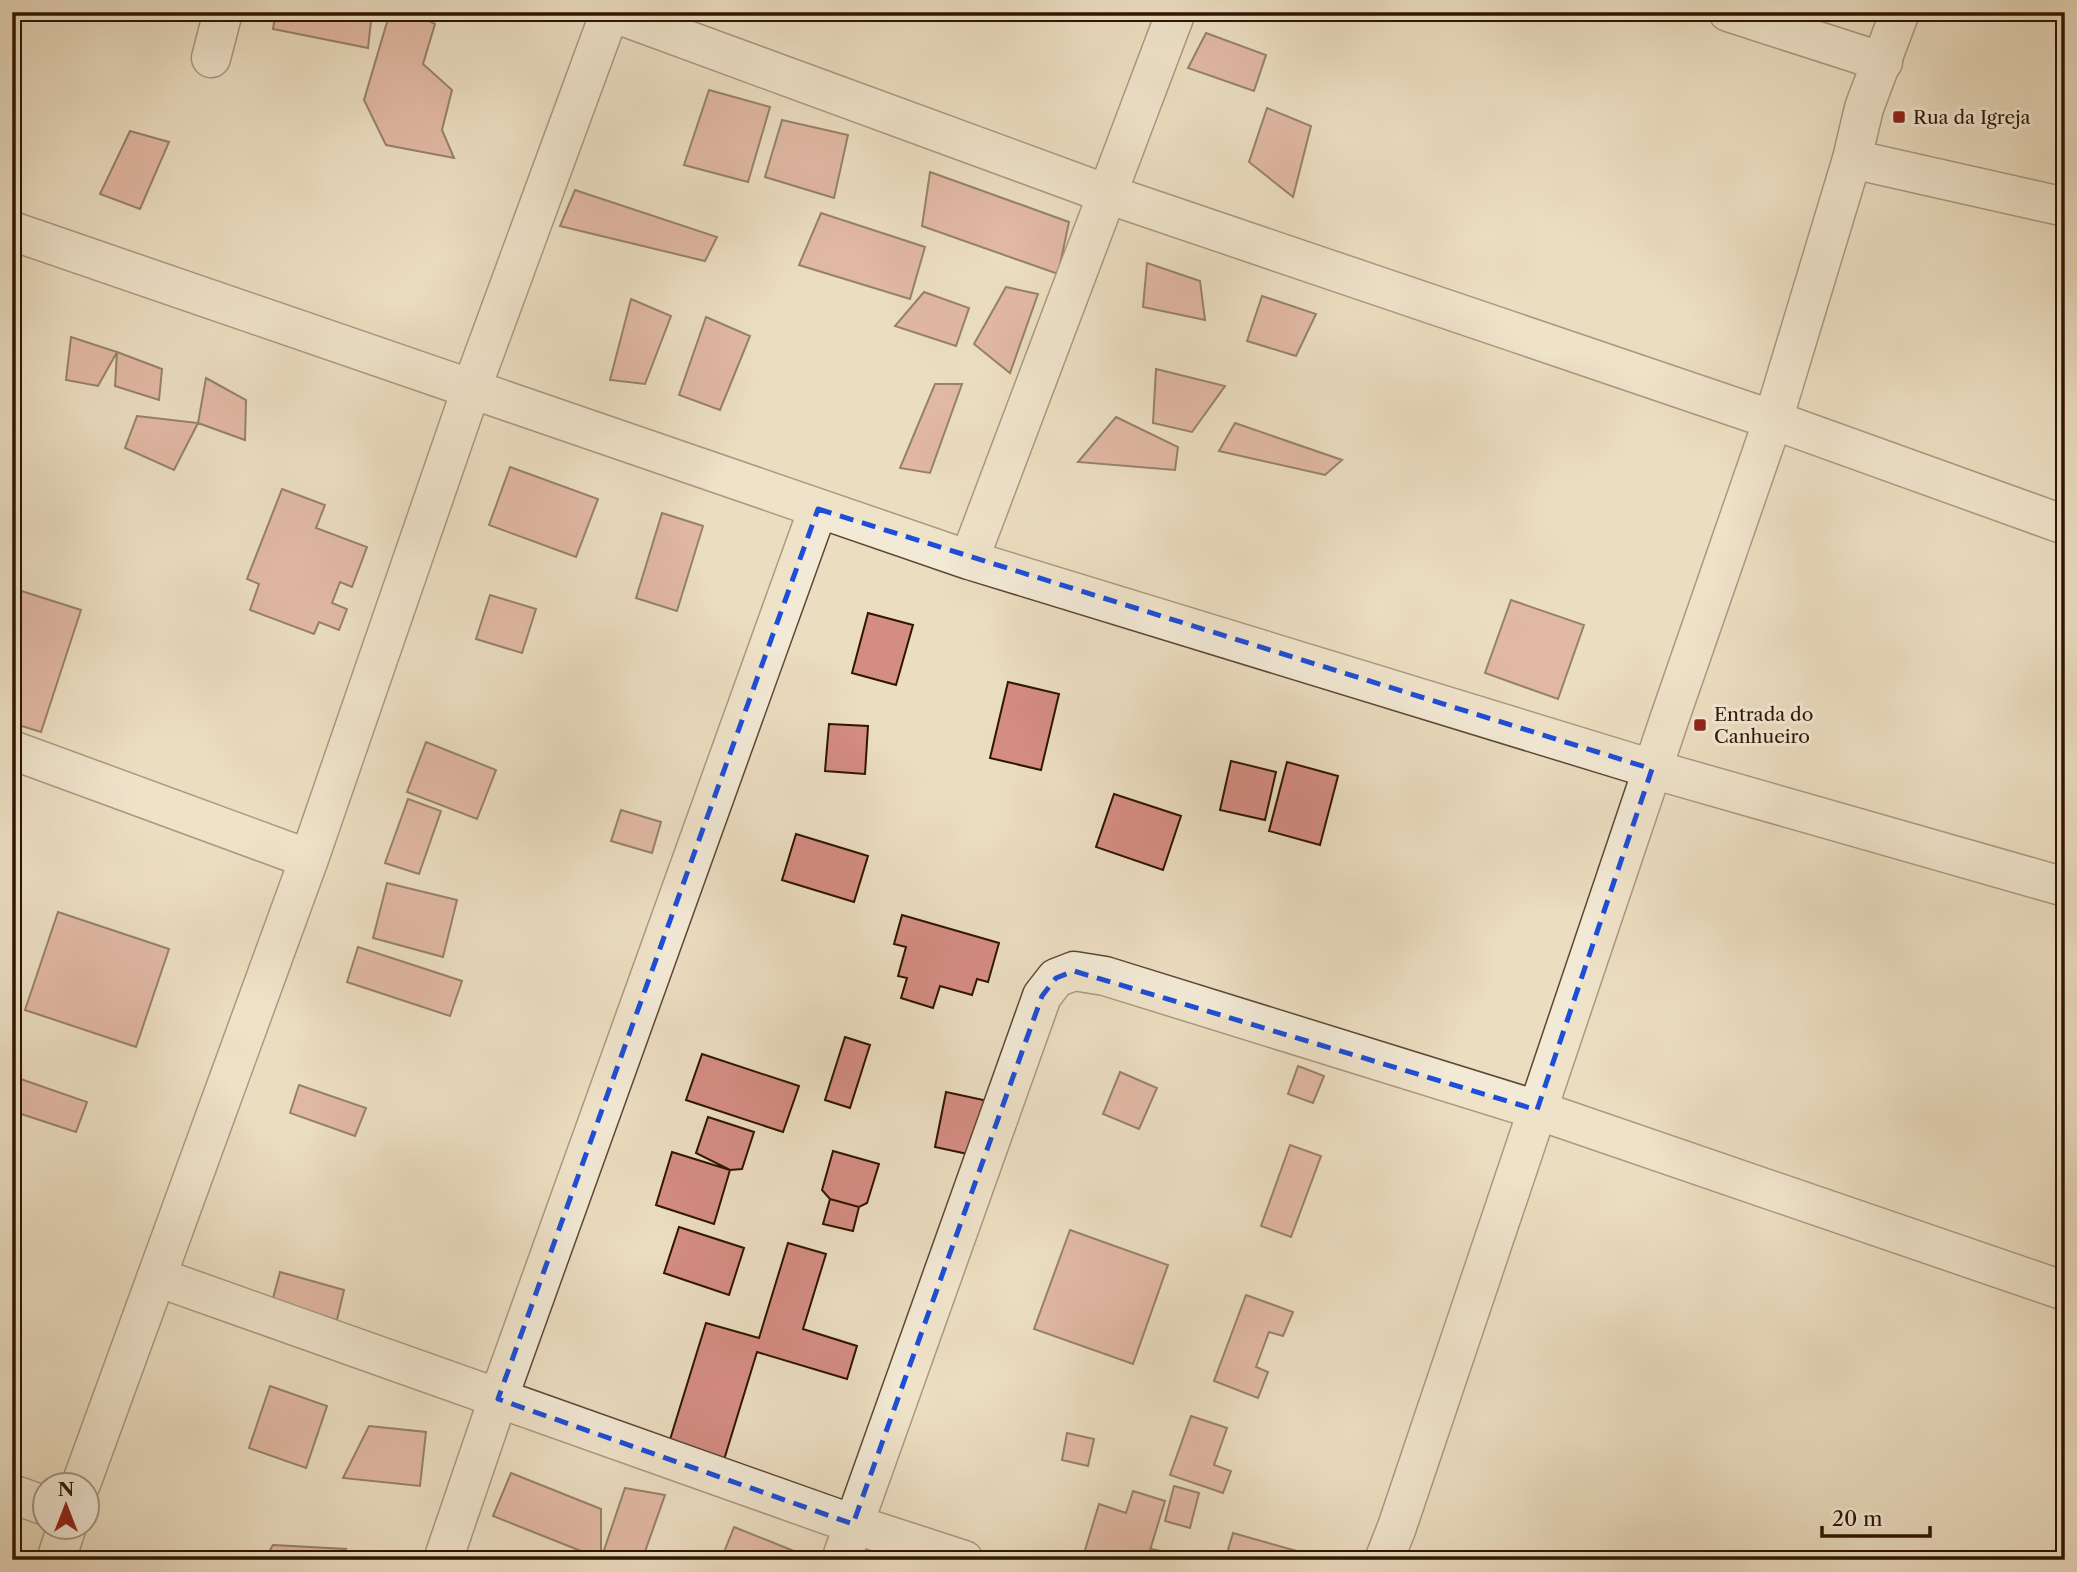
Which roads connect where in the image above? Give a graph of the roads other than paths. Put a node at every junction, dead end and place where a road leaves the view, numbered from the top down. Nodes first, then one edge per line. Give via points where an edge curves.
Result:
1 (223, 12) edge
2 (611, 12) edge
3 (1176, 12) edge
4 (1728, 12) edge
5 (1900, 12) edge
6 (211, 58) dead end
7 (1883, 62) junction
8 (1852, 159) junction
9 (1107, 194) junction
10 (2065, 207) edge
11 (12, 230) edge
12 (472, 387) junction
13 (1773, 420) junction
14 (818, 509) junction
15 (2065, 524) edge
16 (969, 560) junction
17 (12, 750) edge
18 (1652, 769) junction
19 (309, 859) junction
20 (2065, 887) edge
21 (1537, 1110) junction
22 (157, 1277) junction
23 (2065, 1292) edge
24 (498, 1399) junction
25 (86, 1470) edge
26 (12, 1494) edge
27 (32, 1501) edge
28 (853, 1524) junction
29 (63, 1540) edge
30 (56, 1560) edge
31 (443, 1560) edge
32 (841, 1560) edge
33 (964, 1560) edge
34 (1384, 1560) edge

1 - 6 street
2 - 9 street
2 - 12 street
3 - 9 street
4 - 7 street
5 - 7 street
7 - 8 street via 1864,108
8 - 10 street
8 - 13 street
9 - 13 street
9 - 16 street
11 - 12 street
12 - 14 street
12 - 19 street
13 - 15 street
13 - 18 street
14 - 16 street
14 - 24 street
16 - 18 street
17 - 19 street
18 - 20 street
18 - 21 street
19 - 22 street
21 - 23 street
21 - 28 street via 1105,976 1074,971 1056,978 1042,996
21 - 34 street
22 - 24 street
22 - 25 street
24 - 28 street
24 - 31 street
26 - 27 street
28 - 32 street
28 - 33 street
29 - 30 street

